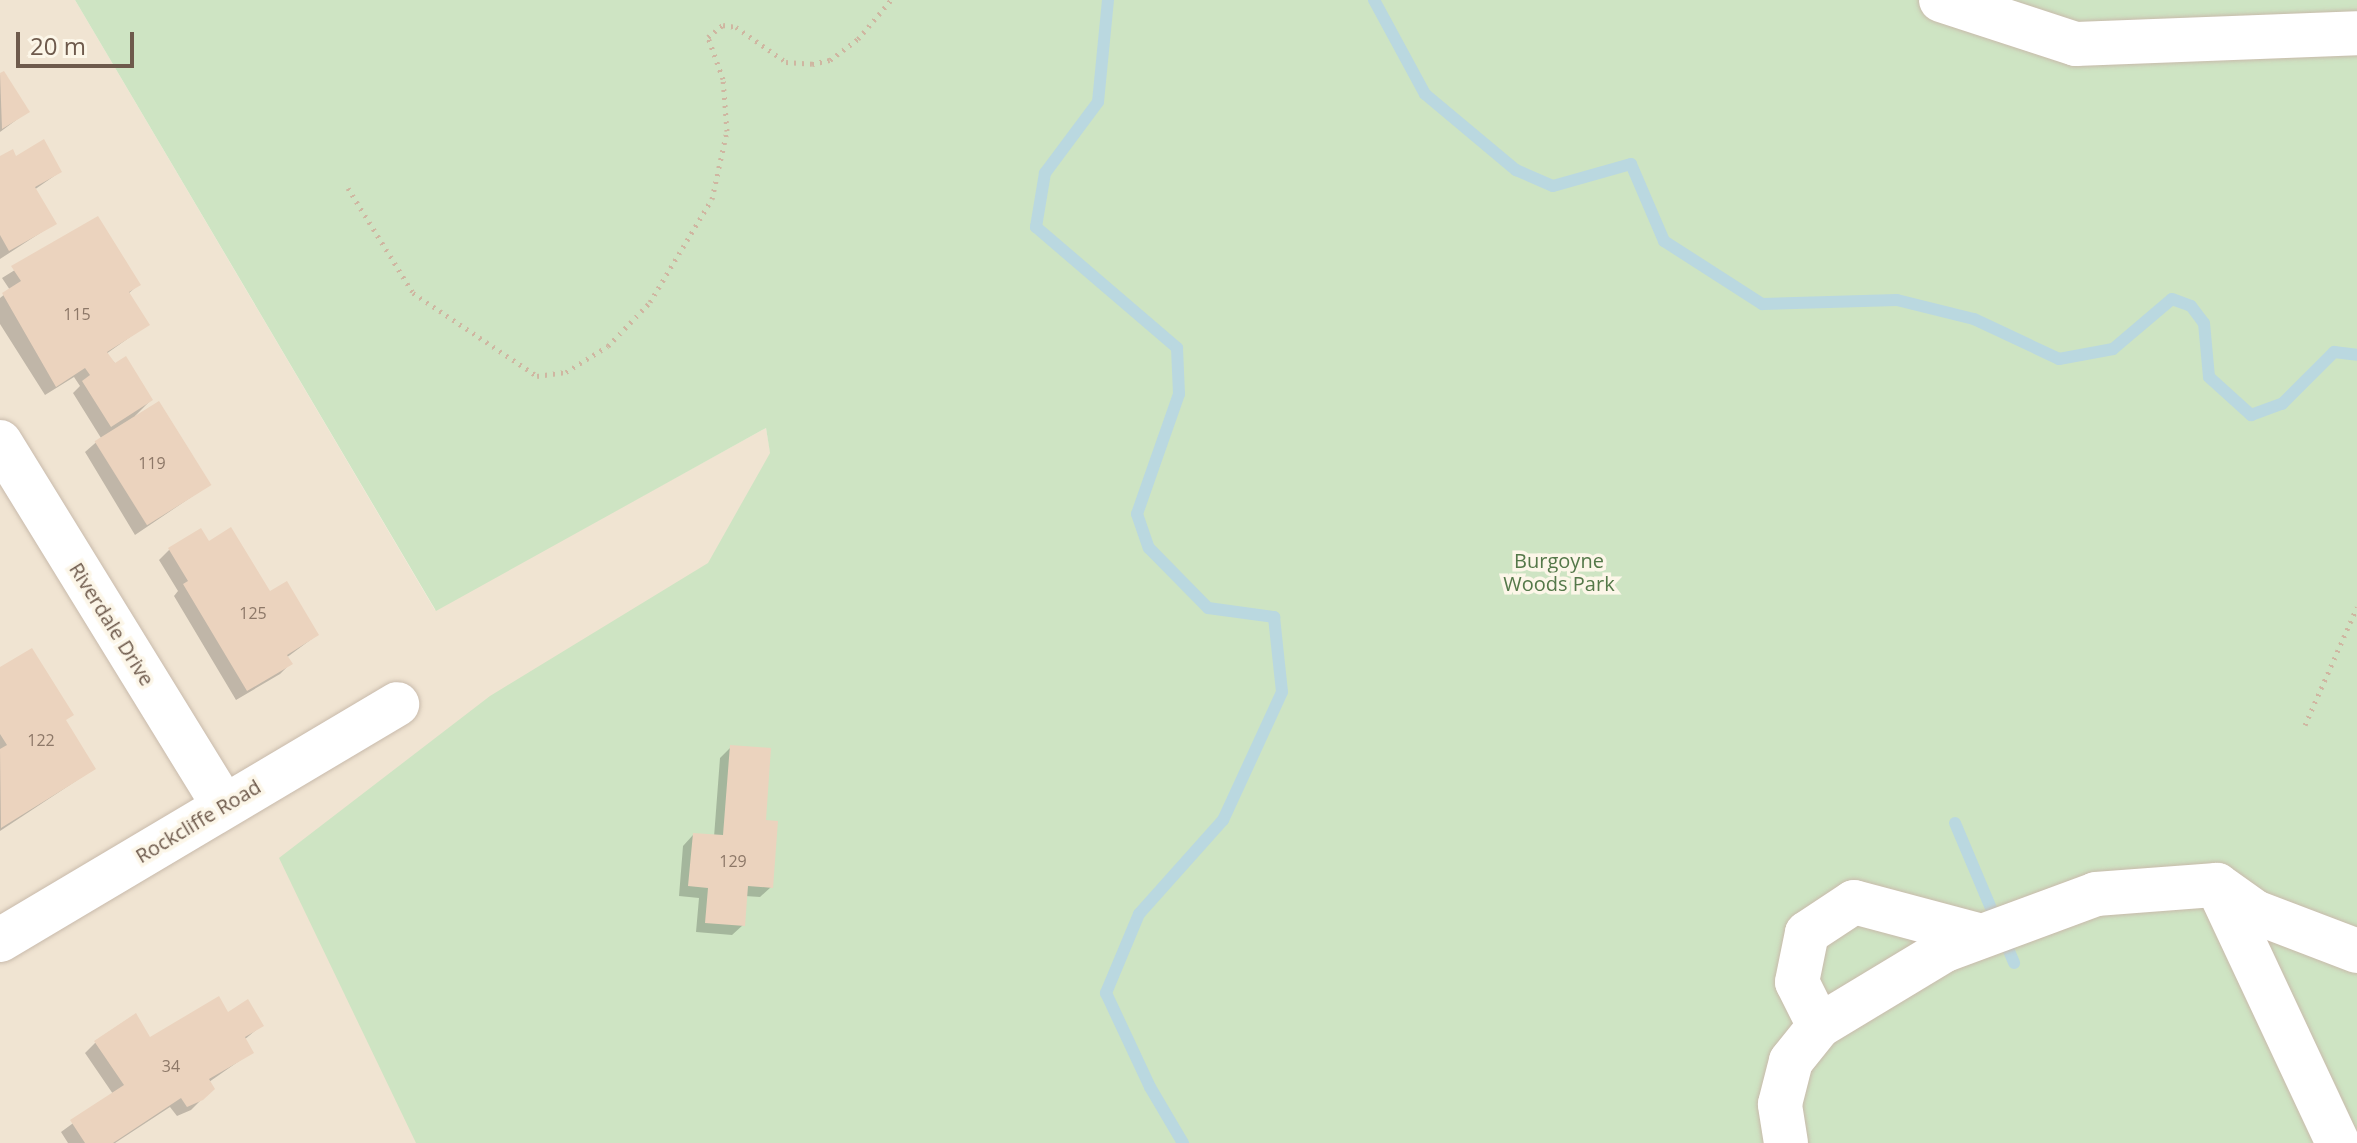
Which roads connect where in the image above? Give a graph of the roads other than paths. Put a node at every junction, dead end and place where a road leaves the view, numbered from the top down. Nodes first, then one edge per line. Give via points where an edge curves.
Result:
1 (1941, 0) edge
2 (2357, 33) edge
3 (0, 442) edge
4 (397, 704) dead end
5 (224, 806) junction
6 (2217, 885) junction
7 (1982, 936) junction
8 (0, 940) edge
9 (2357, 951) edge
10 (1819, 1026) junction
11 (2357, 1129) edge
12 (1786, 1143) edge
13 (2338, 1143) edge
14 (2345, 1143) edge

1 - 2 street via 2076,44
3 - 5 street, Riverdale Drive
4 - 5 street, Rockcliffe Road
5 - 8 street, Rockcliffe Road
6 - 7 street via 2096,894
6 - 9 street via 2255,912
6 - 13 street
7 - 10 street via 1945,950
7 - 10 street via 1854,902 1807,933 1797,982
10 - 12 street via 1791,1061 1780,1104
11 - 14 street

